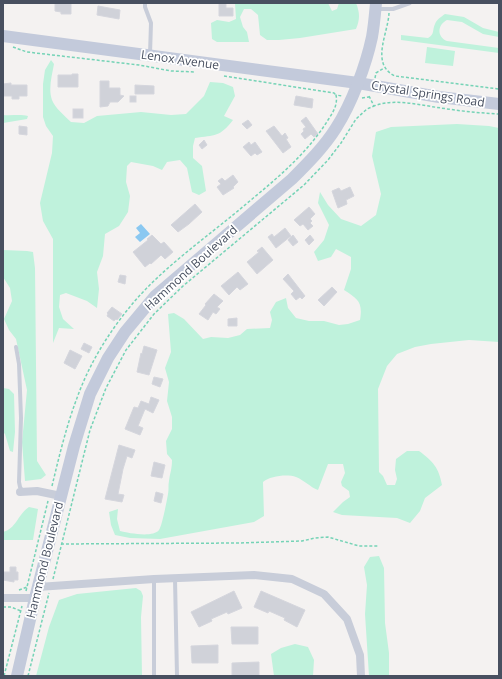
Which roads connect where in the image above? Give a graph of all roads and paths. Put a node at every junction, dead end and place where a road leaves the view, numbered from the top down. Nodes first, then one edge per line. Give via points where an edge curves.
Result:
1 (145, 3) edge
2 (410, 3) edge
3 (399, 5) edge
4 (376, 6) edge
5 (389, 9) junction
6 (5, 41) edge
7 (150, 56) junction
8 (201, 72) dead end
9 (220, 75) dead end
10 (358, 83) junction
11 (499, 89) edge
12 (336, 95) junction
13 (352, 97) junction
14 (369, 97) dead end
15 (499, 104) edge
16 (374, 106) dead end
17 (16, 347) dead end
18 (21, 492) joint
19 (56, 494) junction
20 (55, 544) junction
21 (378, 546) dead end
22 (176, 579) junction
23 (154, 580) junction
24 (51, 586) junction
25 (14, 590) dead end
26 (31, 592) junction
27 (3, 598) edge
28 (3, 607) edge
29 (21, 611) junction
30 (4, 676) edge
31 (17, 676) edge
32 (28, 676) edge
33 (154, 676) edge
34 (177, 676) edge
35 (360, 676) edge

1 - 7 lane via 151,23
2 - 3 lane
3 - 5 lane
4 - 5 lane
4 - 10 street, Hammond Boulevard via 372,36
5 - 11 path via 382,60 384,68 389,73 395,76
6 - 7 street, Lenox Avenue
6 - 8 path via 27,52
7 - 10 street, Lenox Avenue
9 - 12 path
10 - 13 street, Hammond Boulevard
10 - 15 street, Crystal Springs Road
12 - 13 path
12 - 19 path via 336,106 306,150 267,187 168,268 118,322 90,367 77,398
13 - 14 path
13 - 19 street, Hammond Boulevard via 336,128 312,160 155,296 125,332 108,358 90,394
16 - 20 path via 356,119 328,160 304,185 183,286 140,331 114,370 97,408
17 - 18 lane via 21,418
18 - 19 street via 37,490
19 - 20 street, Hammond Boulevard
19 - 26 path
20 - 21 path via 302,541 328,538 359,546
20 - 24 path
20 - 26 street, Hammond Boulevard
22 - 23 street
22 - 34 lane
22 - 35 street via 254,575 292,579 324,594 347,619 360,655
23 - 24 street
23 - 33 lane
24 - 26 street
24 - 32 path
25 - 26 path
26 - 27 street
26 - 29 path
26 - 31 street, Hammond Boulevard
28 - 29 path
29 - 30 path

